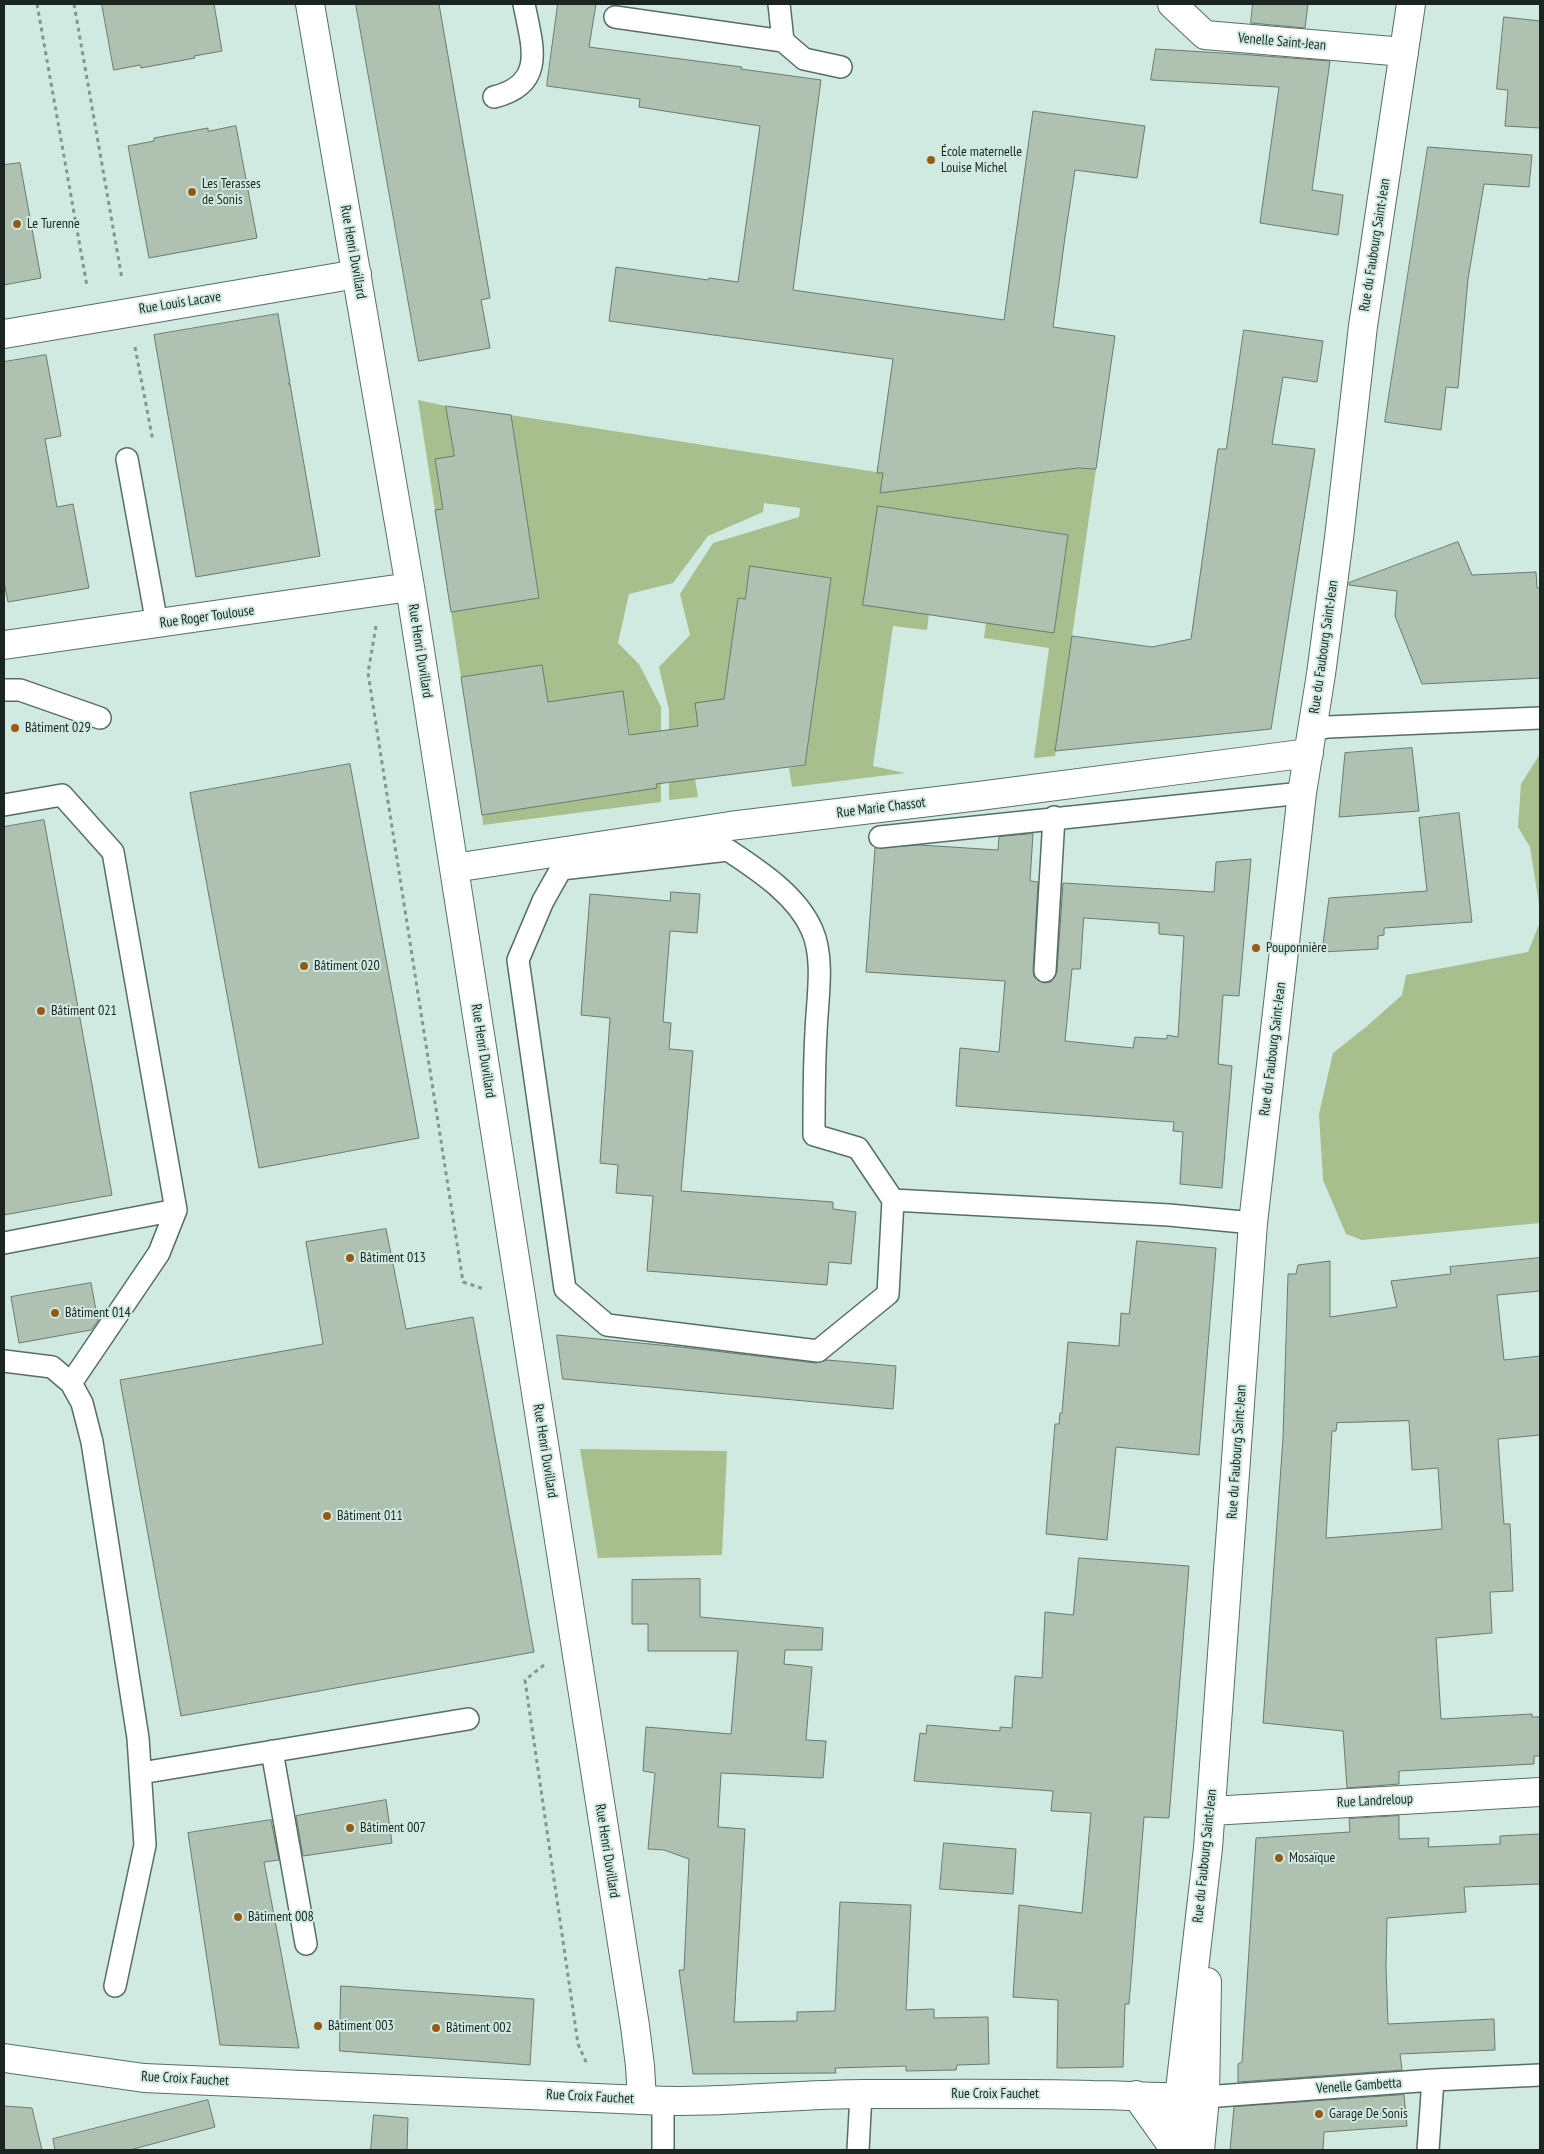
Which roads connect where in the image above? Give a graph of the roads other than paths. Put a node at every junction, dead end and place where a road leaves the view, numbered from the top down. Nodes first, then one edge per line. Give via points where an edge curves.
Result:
1 (310, 4) edge
2 (524, 4) edge
3 (779, 4) edge
4 (1172, 4) edge
5 (1411, 4) edge
6 (615, 17) dead end
7 (782, 40) junction
8 (1403, 58) junction
9 (841, 67) dead end
10 (494, 97) dead end
11 (357, 274) junction
12 (4, 334) edge
13 (127, 459) dead end
14 (410, 587) junction
15 (157, 624) junction
16 (4, 645) edge
17 (4, 690) edge
18 (100, 718) dead end
19 (1540, 718) edge
20 (1311, 742) junction
21 (1302, 793) junction
22 (4, 806) edge
23 (1054, 817) junction
24 (880, 837) dead end
25 (454, 868) junction
26 (1045, 971) dead end
27 (894, 1200) junction
28 (176, 1210) junction
29 (1252, 1224) junction
30 (4, 1243) edge
31 (4, 1361) edge
32 (72, 1383) junction
33 (468, 1719) dead end
34 (272, 1751) junction
35 (141, 1773) junction
36 (1540, 1792) edge
37 (1211, 1811) junction
38 (306, 1944) dead end
39 (115, 1986) dead end
40 (4, 2058) edge
41 (1540, 2075) edge
42 (1433, 2080) junction
43 (861, 2094) junction
44 (1136, 2095) junction
45 (1205, 2097) junction
46 (1177, 2098) junction
47 (653, 2101) junction
48 (1173, 2149) edge
49 (662, 2150) edge
50 (858, 2150) edge
51 (1200, 2150) edge
52 (1428, 2150) edge

1 - 11 street, Rue Henri Duvillard
2 - 10 lane via 532,47 533,63 529,76 506,94
3 - 7 lane
4 - 8 street, Venelle Saint-Jean via 1204,35
5 - 8 street, Rue du Faubourg Saint-Jean
6 - 7 lane
7 - 9 lane via 804,59
8 - 20 street, Rue du Faubourg Saint-Jean via 1363,326
11 - 12 street, Rue Louis Lacave
11 - 14 street, Rue Henri Duvillard
13 - 15 lane
14 - 15 street, Rue Roger Toulouse
14 - 25 street, Rue Henri Duvillard
15 - 16 street, Rue Roger Toulouse
17 - 18 lane via 20,690
19 - 20 lane via 1328,727
20 - 21 street, Rue du Faubourg Saint-Jean
20 - 25 street, Rue Marie Chassot via 979,796 730,826
21 - 23 lane
21 - 29 street, Rue du Faubourg Saint-Jean
22 - 28 lane via 62,795 113,852
23 - 24 lane
23 - 26 lane
25 - 47 street, Rue Henri Duvillard via 640,2066
27 - 27 lane via 858,1148 814,1135 819,954 812,930 790,897 728,850 562,869 542,901 518,960 565,1289 606,1325 818,1351 888,1294
27 - 29 lane via 1170,1214
28 - 30 lane
28 - 32 lane via 159,1253
29 - 37 street, Rue du Faubourg Saint-Jean
31 - 32 lane via 52,1367
32 - 35 lane via 82,1403 92,1442
33 - 34 lane
34 - 35 lane
34 - 38 lane
35 - 39 lane via 146,1845
36 - 37 street, Rue Landreloup
37 - 45 street
37 - 46 street, Rue du Faubourg Saint-Jean
40 - 47 street, Rue Croix Fauchet via 144,2078
41 - 42 lane, Venelle Gambetta
42 - 45 lane, Venelle Gambetta
42 - 52 lane
43 - 44 street, Rue Croix Fauchet
43 - 47 street, Rue Croix Fauchet
43 - 50 lane
44 - 46 street, Rue Croix Fauchet
44 - 48 street
45 - 46 street, Venelle Gambetta
45 - 51 street
46 - 48 street, Rue du Faubourg Saint-Jean
47 - 49 lane

